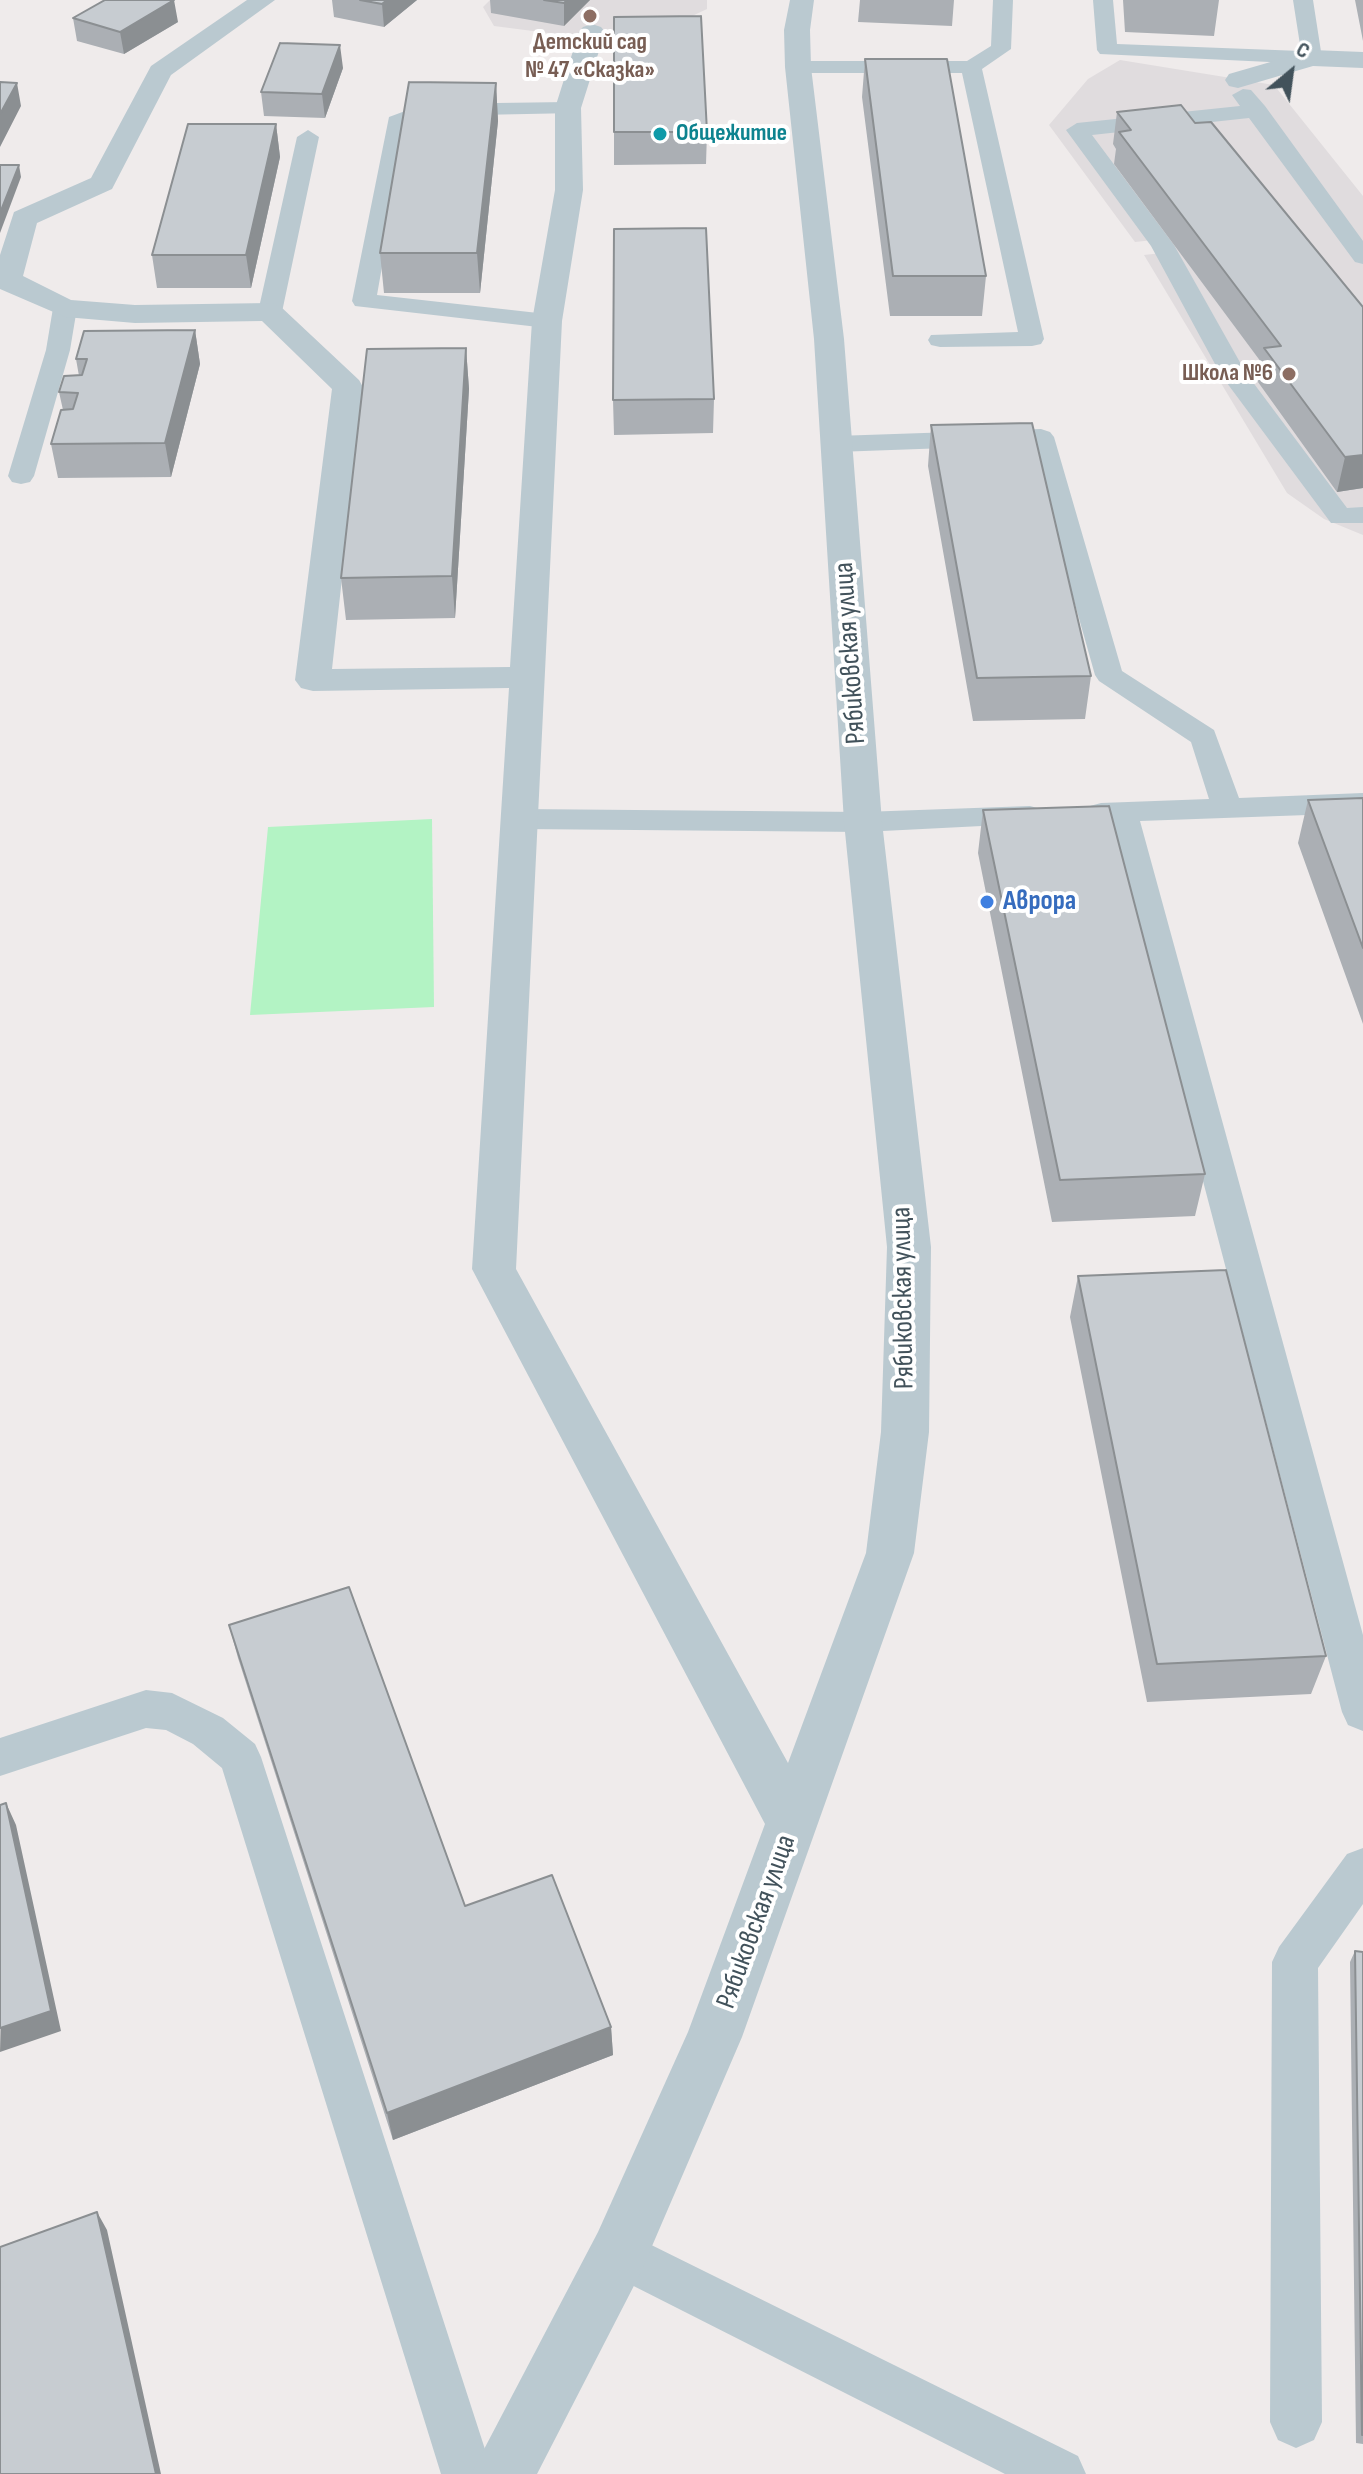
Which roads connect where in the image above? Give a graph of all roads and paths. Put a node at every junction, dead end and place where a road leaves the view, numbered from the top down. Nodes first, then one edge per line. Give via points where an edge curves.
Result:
1 (263, 0) edge
2 (802, 0) edge
3 (1003, 0) edge
4 (1103, 0) edge
5 (1303, 0) edge
6 (592, 32) dead end
7 (1312, 58) junction
8 (1363, 60) edge
9 (798, 67) junction
10 (971, 67) junction
11 (1238, 80) joint
12 (568, 108) junction
13 (1257, 111) junction
14 (308, 137) dead end
15 (1363, 257) edge
16 (4, 280) edge
17 (65, 308) junction
18 (270, 312) junction
19 (547, 321) junction
20 (940, 340) dead end
21 (836, 444) junction
22 (21, 476) dead end
23 (1363, 515) edge
24 (528, 677) junction
25 (1363, 803) edge
26 (1227, 808) junction
27 (1122, 812) junction
28 (521, 819) junction
29 (863, 822) junction
30 (1363, 1712) edge
31 (0, 1757) edge
32 (793, 1824) junction
33 (1363, 1868) edge
34 (619, 2253) junction
35 (1296, 2422) dead end
36 (467, 2474) edge
37 (503, 2474) edge
38 (1060, 2474) edge

1 - 16 street via 160,71 102,183 24,218
2 - 9 street, Рябиковская улица
3 - 10 lane via 1001,49
4 - 7 lane via 1107,50
5 - 7 lane
6 - 12 street
7 - 8 street
7 - 11 street
9 - 10 lane
9 - 21 street, Рябиковская улица
10 - 20 lane via 1032,339
11 - 13 lane via 1230,82
12 - 19 street via 569,190
12 - 19 lane via 424,110 397,122 364,301
13 - 15 lane
13 - 23 lane via 1077,130 1162,245 1234,375 1340,517
14 - 18 lane
16 - 17 street
17 - 18 street via 135,314
17 - 22 lane
18 - 24 street via 348,387 313,680
19 - 24 street
21 - 26 lane via 1041,437 1109,675 1204,737
21 - 29 street, Рябиковская улица
24 - 28 street
25 - 26 lane
26 - 27 lane
27 - 29 lane
27 - 30 lane
28 - 29 lane
28 - 32 street via 494,1269
29 - 32 street, Рябиковская улица via 909,1247 905,1432 890,1553
31 - 36 lane via 146,1709 172,1712 208,1731 240,1757
32 - 34 street, Рябиковская улица via 714,2037
33 - 35 lane via 1295,1962
34 - 37 street, Рябиковская улица
34 - 38 lane

